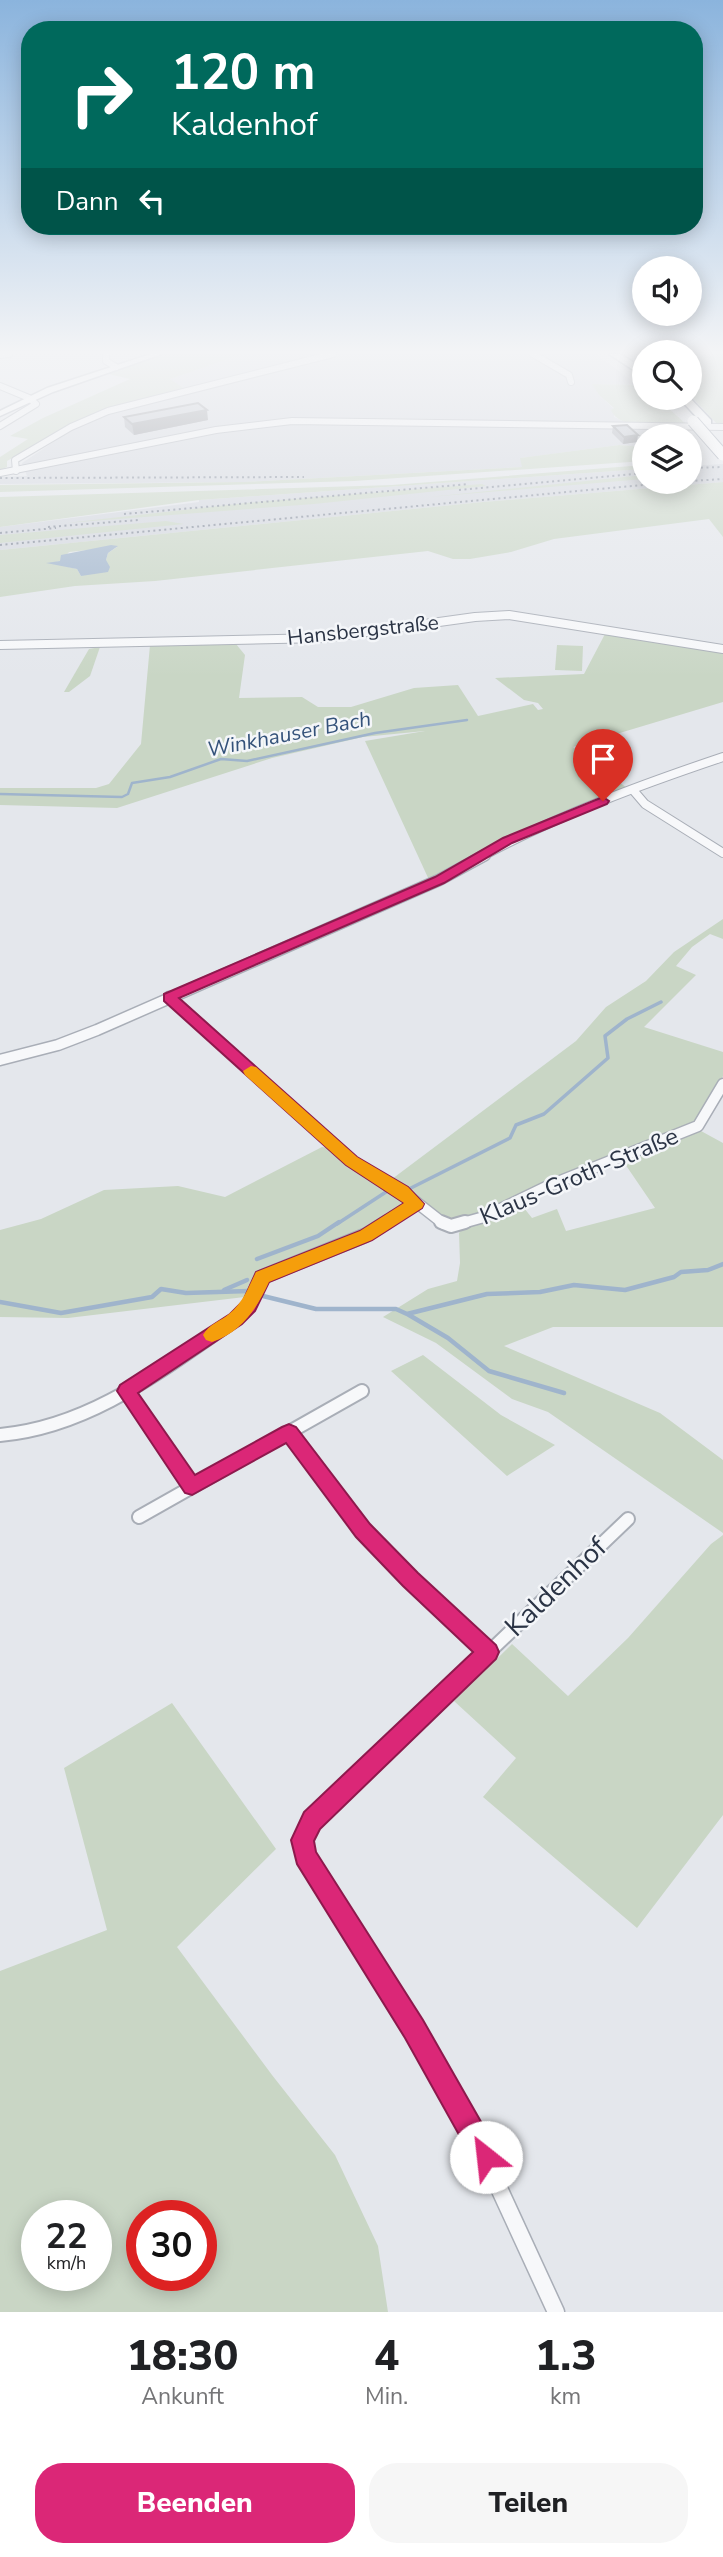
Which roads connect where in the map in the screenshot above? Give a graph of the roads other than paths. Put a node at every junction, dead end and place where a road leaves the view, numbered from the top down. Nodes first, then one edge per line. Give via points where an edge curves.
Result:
1 (15, 462) edge
2 (60, 462) edge
3 (16, 471) junction
4 (0, 473) edge
5 (0, 645) edge
6 (723, 649) edge
7 (723, 757) edge
8 (633, 790) junction
9 (723, 853) edge
10 (169, 997) junction
11 (0, 1060) edge
12 (723, 1084) edge
13 (416, 1204) junction
14 (126, 1391) junction
15 (362, 1391) dead end
16 (289, 1432) junction
17 (0, 1435) edge
18 (192, 1487) junction
19 (139, 1517) dead end
20 (628, 1518) dead end
21 (488, 1652) junction
22 (556, 2312) edge

1 - 3 street
2 - 3 street
3 - 4 street
5 - 6 street, Hansbergstraße via 324,638 509,615
7 - 8 street
8 - 9 street via 645,804
8 - 10 street via 533,829 432,884
10 - 11 street via 75,1039
10 - 13 street, Klaus-Groth-Straße via 352,1161
12 - 13 street, Klaus-Groth-Straße via 698,1126 475,1220 447,1225
13 - 14 street via 366,1235 262,1277 256,1294 236,1319
14 - 17 street via 64,1424
14 - 18 street
15 - 16 street
16 - 18 street
16 - 21 street via 363,1531
18 - 19 street
20 - 21 street, Kaldenhof
21 - 22 street, Kaldenhof via 312,1821 302,1840 306,1856 414,2029 486,2157

